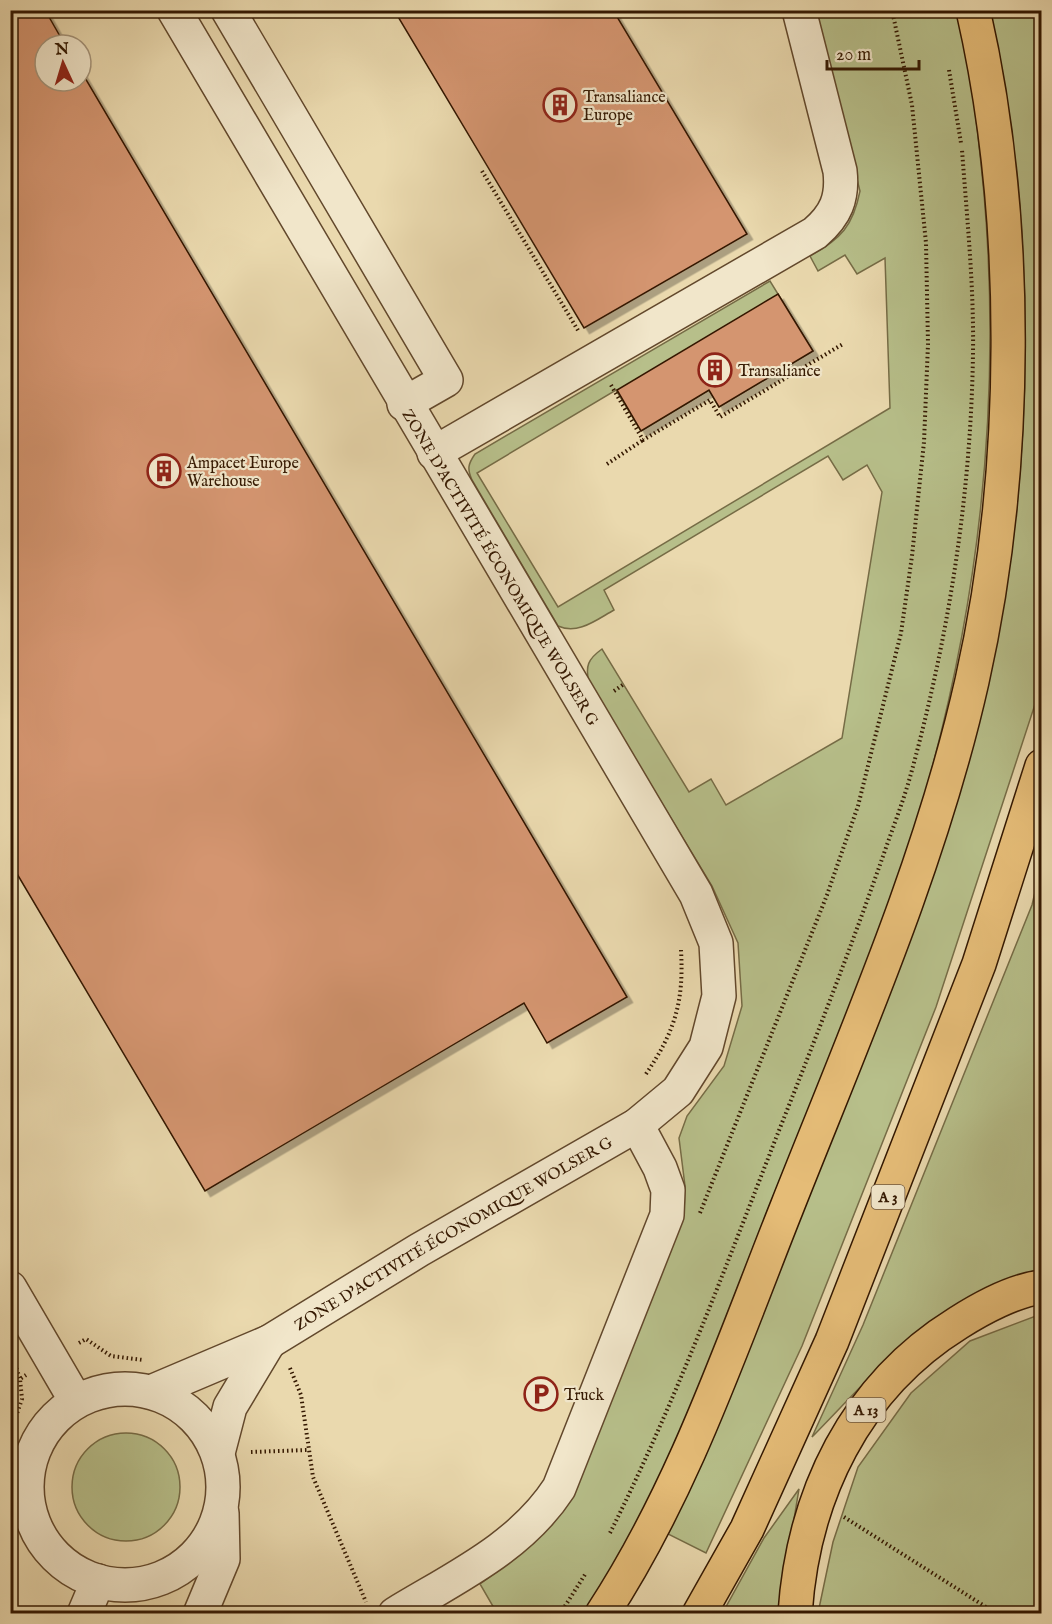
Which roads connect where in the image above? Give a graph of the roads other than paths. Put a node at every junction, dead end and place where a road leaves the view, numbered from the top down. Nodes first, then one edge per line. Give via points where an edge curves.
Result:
1 (174, 10) edge
2 (228, 10) edge
3 (798, 10) edge
4 (973, 10) edge
5 (405, 404) junction
6 (434, 453) junction
7 (1041, 766) edge
8 (637, 1125) junction
9 (1041, 1287) edge
10 (10, 1288) edge
11 (270, 1342) junction
12 (151, 1392) junction
13 (76, 1401) junction
14 (218, 1453) junction
15 (17, 1455) edge
16 (222, 1505) junction
17 (22, 1525) edge
18 (98, 1581) junction
19 (199, 1613) edge
20 (382, 1613) edge
21 (84, 1614) edge
22 (602, 1614) edge
23 (699, 1614) edge
24 (795, 1614) edge

1 - 5 lane, ZONE D'ACTIVITÉ ÉCONOMIQUE WOLSER G
2 - 5 lane via 446,380
3 - 6 lane via 840,171 842,189 828,222
4 - 22 main road via 998,159 1007,350 994,554 972,682 936,810 888,953 688,1455 633,1567
5 - 6 lane, ZONE D'ACTIVITÉ ÉCONOMIQUE WOLSER G
6 - 8 lane, ZONE D'ACTIVITÉ ÉCONOMIQUE WOLSER G via 696,894 716,943 719,996 706,1047 678,1091
7 - 23 main road, A 3 via 979,964 832,1341 747,1529
8 - 11 lane, ZONE D'ACTIVITÉ ÉCONOMIQUE WOLSER G via 419,1250
8 - 20 lane via 668,1190 667,1215 559,1488 511,1543
9 - 24 main road, A 13 via 980,1309 930,1340 885,1382 842,1442 816,1499 798,1571
10 - 13 lane
11 - 12 lane, ZONE D'ACTIVITÉ ÉCONOMIQUE WOLSER G
11 - 14 lane, ZONE D'ACTIVITÉ ÉCONOMIQUE WOLSER G via 230,1407
12 - 13 lane, ZONE D'ACTIVITÉ ÉCONOMIQUE WOLSER G via 125,1388 100,1391
12 - 14 lane, ZONE D'ACTIVITÉ ÉCONOMIQUE WOLSER G via 179,1405 202,1425
13 - 15 lane, ZONE D'ACTIVITÉ ÉCONOMIQUE WOLSER G
14 - 16 lane, ZONE D'ACTIVITÉ ÉCONOMIQUE WOLSER G via 223,1476
15 - 17 lane, ZONE D'ACTIVITÉ ÉCONOMIQUE WOLSER G via 26,1478 27,1502
16 - 18 lane, ZONE D'ACTIVITÉ ÉCONOMIQUE WOLSER G via 213,1532 196,1555 173,1572 149,1582 123,1585
16 - 19 lane, ZONE D'ACTIVITÉ ÉCONOMIQUE WOLSER G via 223,1559
17 - 18 lane, ZONE D'ACTIVITÉ ÉCONOMIQUE WOLSER G via 70,1569
18 - 21 lane

